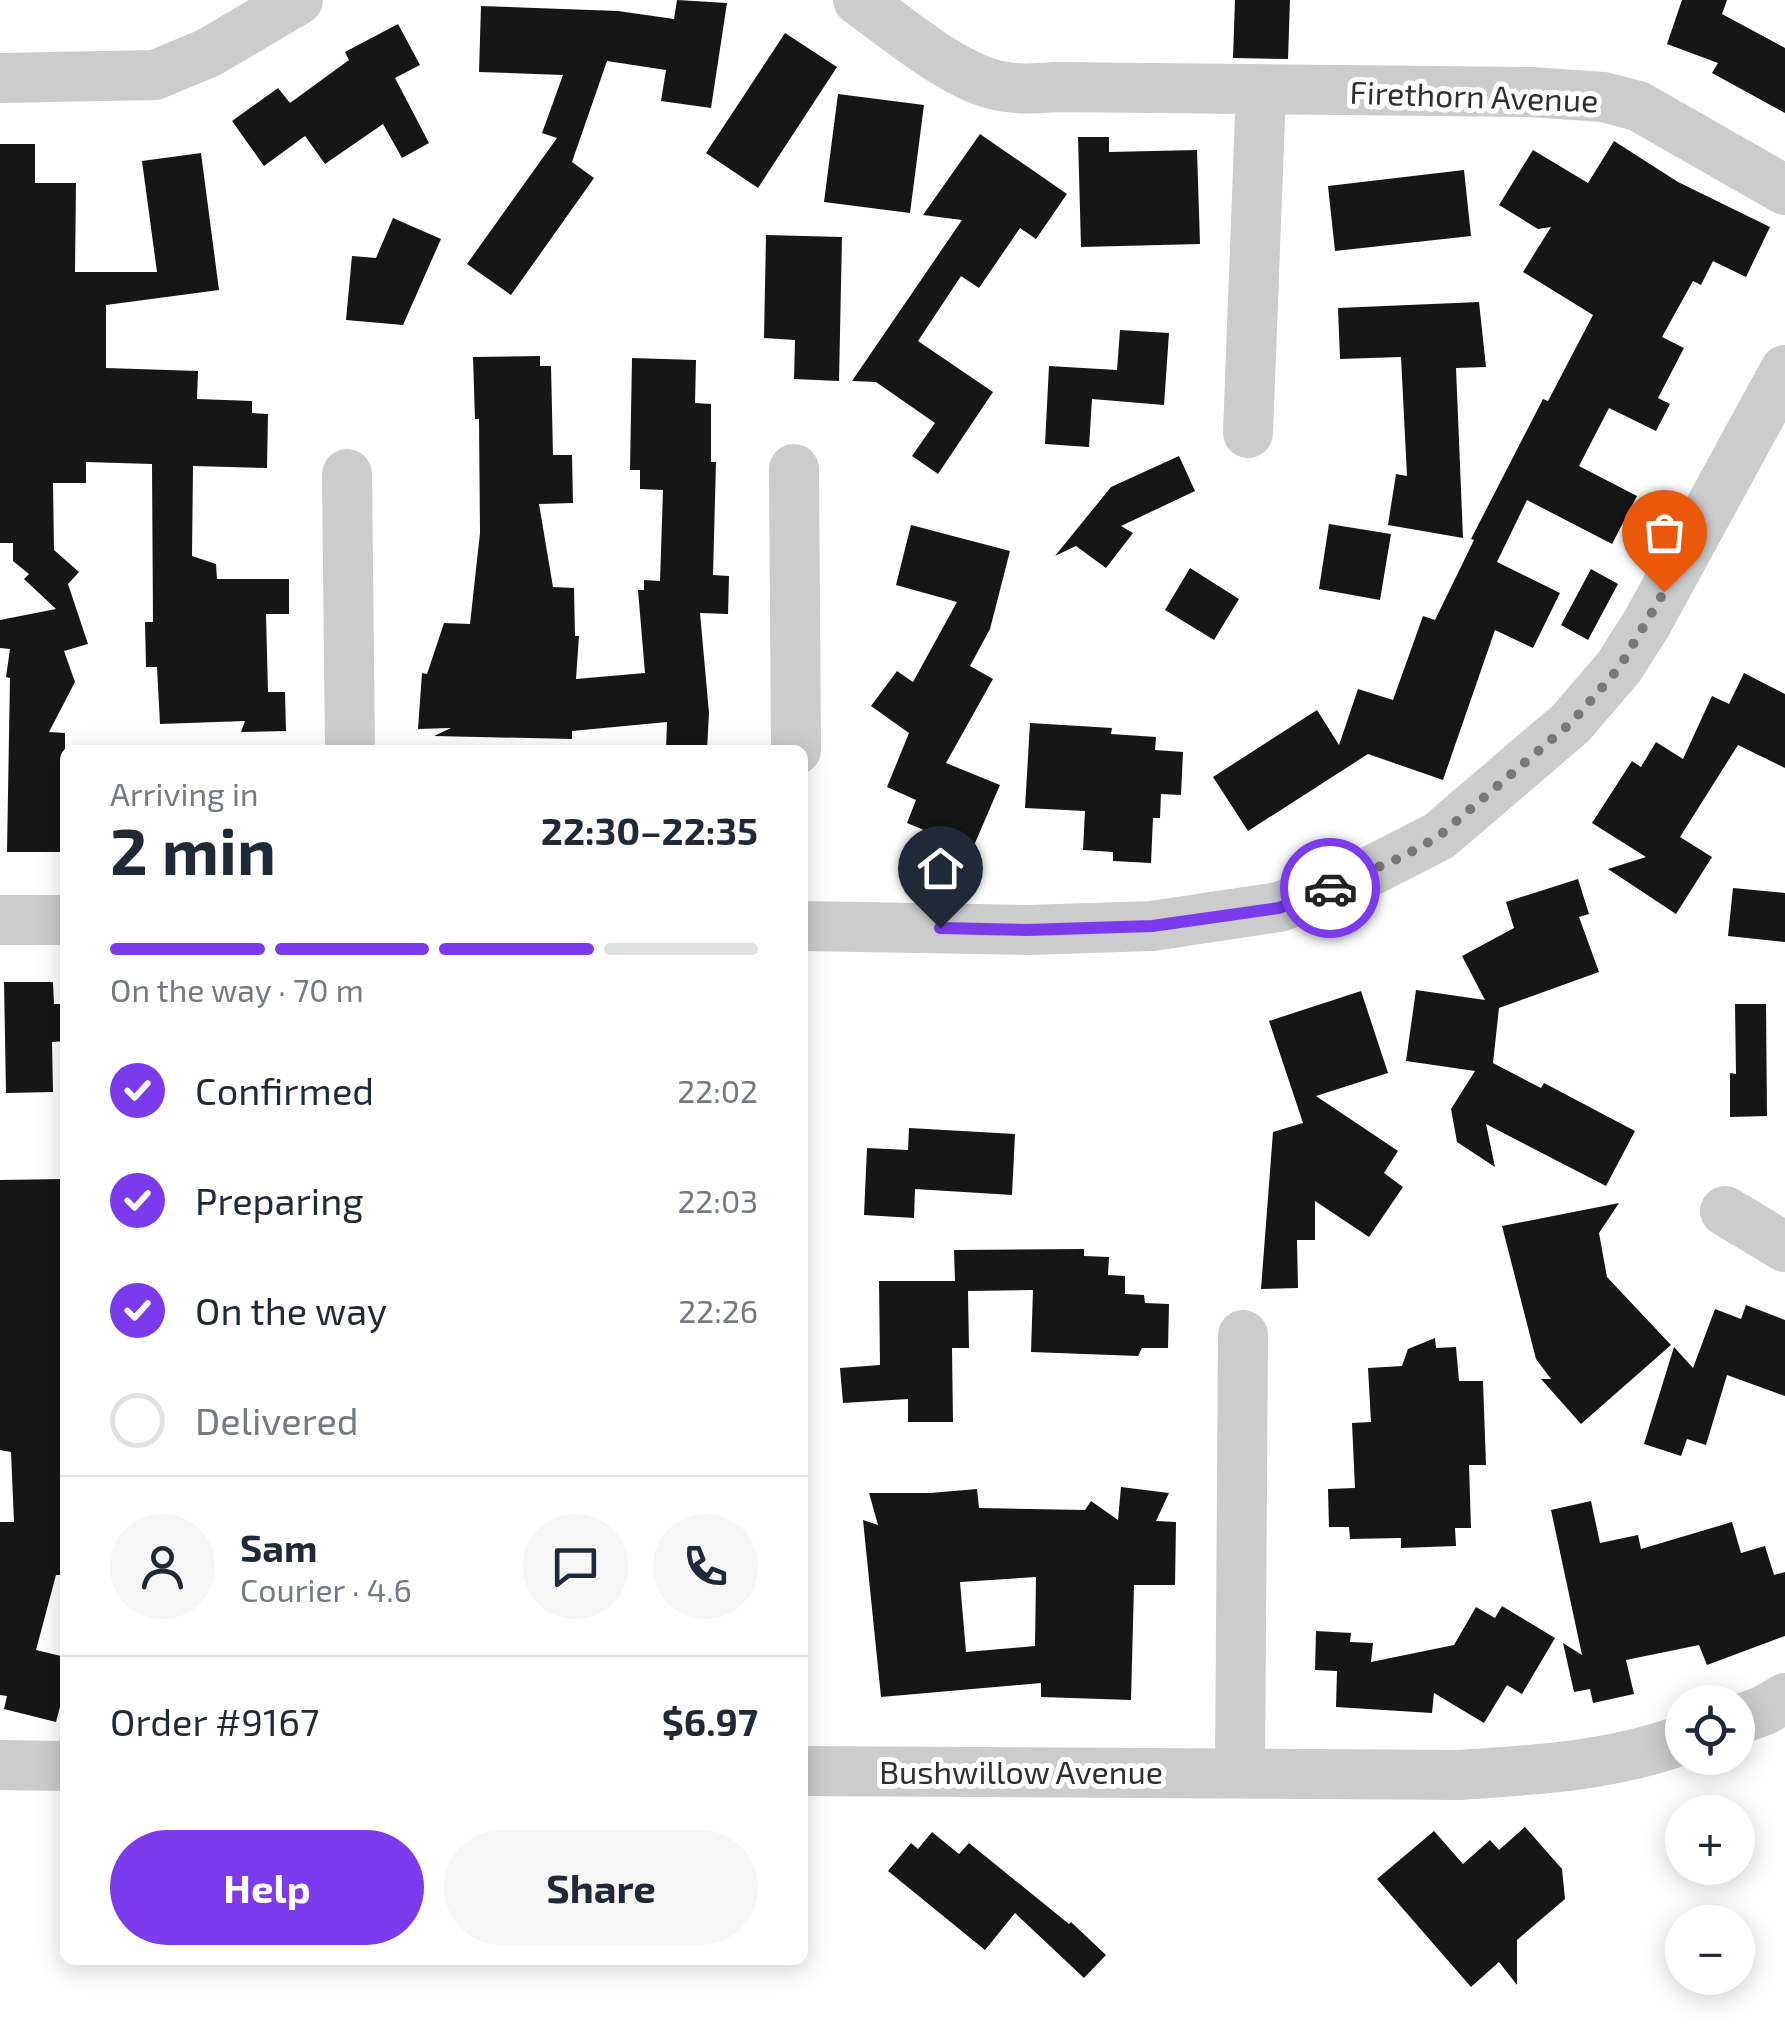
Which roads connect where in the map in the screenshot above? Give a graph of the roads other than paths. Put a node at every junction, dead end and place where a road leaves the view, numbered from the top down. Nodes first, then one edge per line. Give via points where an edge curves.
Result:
1 (298, 0) edge
2 (858, 0) edge
3 (0, 78) edge
4 (1261, 90) junction
5 (1785, 190) edge
6 (1785, 370) edge
7 (1248, 433) dead end
8 (1766, 448) edge
9 (794, 469) dead end
10 (348, 474) dead end
11 (350, 745) edge
12 (796, 745) edge
13 (0, 920) edge
14 (60, 920) edge
15 (808, 926) edge
16 (1725, 1211) dead end
17 (1785, 1247) edge
18 (1243, 1336) dead end
19 (1785, 1698) edge
20 (1755, 1714) edge
21 (1665, 1745) edge
22 (0, 1765) edge
23 (60, 1766) edge
24 (808, 1771) edge
25 (1240, 1772) junction

1 - 3 street via 208,53 154,75
2 - 4 street, Firethorn Avenue via 989,84 1022,90
4 - 5 street, Firethorn Avenue via 1603,98 1638,106
4 - 7 street
6 - 8 street
8 - 15 street via 1619,668 1572,722 1439,836 1404,856 1279,908 1152,926
9 - 12 street
10 - 11 street
13 - 14 street
16 - 17 street
18 - 25 street
19 - 20 street
21 - 25 street, Bushwillow Avenue via 1608,1760 1459,1775
22 - 23 street
24 - 25 street, Bushwillow Avenue

